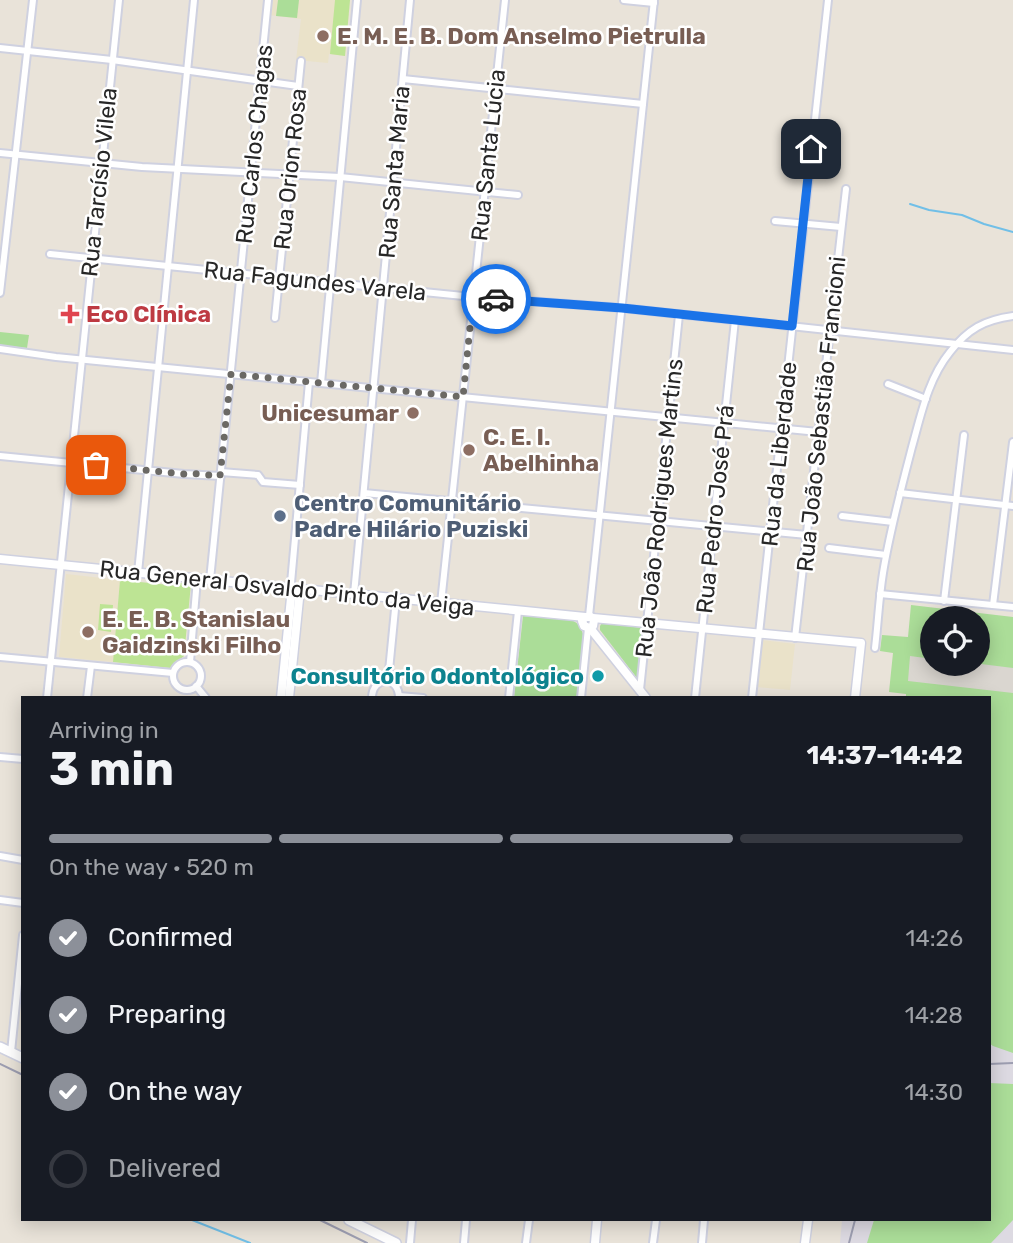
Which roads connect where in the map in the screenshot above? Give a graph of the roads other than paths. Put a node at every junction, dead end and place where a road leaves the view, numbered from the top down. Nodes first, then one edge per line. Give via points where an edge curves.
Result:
1 (33, 0) edge
2 (119, 0) edge
3 (194, 0) edge
4 (268, 0) edge
5 (357, 0) edge
6 (410, 0) edge
7 (505, 0) edge
8 (624, 0) edge
9 (828, 0) edge
10 (654, 2) edge
11 (0, 48) edge
12 (27, 52) junction
13 (111, 60) junction
14 (301, 61) dead end
15 (187, 71) junction
16 (402, 79) junction
17 (260, 81) junction
18 (298, 86) junction
19 (495, 89) junction
20 (643, 104) junction
21 (0, 153) edge
22 (15, 156) junction
23 (101, 164) junction
24 (177, 169) junction
25 (251, 173) junction
26 (290, 175) junction
27 (340, 177) junction
28 (393, 183) junction
29 (846, 189) dead end
30 (484, 192) junction
31 (518, 195) dead end
32 (775, 221) dead end
33 (803, 224) junction
34 (841, 227) junction
35 (2, 250) edge
36 (50, 254) dead end
37 (91, 258) junction
38 (168, 266) junction
39 (241, 273) junction
40 (279, 277) junction
41 (331, 282) junction
42 (383, 288) junction
43 (0, 293) edge
44 (473, 297) junction
45 (622, 308) junction
46 (679, 315) junction
47 (1013, 316) edge
48 (275, 318) dead end
49 (735, 320) junction
50 (792, 326) junction
51 (830, 329) junction
52 (957, 344) junction
53 (0, 349) edge
54 (1013, 349) edge
55 (81, 359) junction
56 (158, 367) junction
57 (231, 374) junction
58 (309, 382) junction
59 (321, 383) junction
60 (888, 384) dead end
61 (373, 388) junction
62 (463, 397) junction
63 (926, 399) junction
64 (611, 412) junction
65 (668, 417) junction
66 (724, 423) junction
67 (781, 429) junction
68 (818, 432) junction
69 (964, 435) dead end
70 (1013, 442) edge
71 (0, 456) edge
72 (71, 463) junction
73 (148, 470) junction
74 (221, 474) junction
75 (300, 485) junction
76 (364, 493) junction
77 (900, 493) junction
78 (956, 500) junction
79 (452, 502) junction
80 (1009, 506) edge
81 (600, 515) junction
82 (842, 516) dead end
83 (657, 521) junction
84 (893, 523) junction
85 (713, 526) junction
86 (770, 531) junction
87 (807, 535) junction
88 (829, 548) dead end
89 (886, 555) junction
90 (0, 559) edge
91 (60, 565) junction
92 (138, 573) junction
93 (197, 579) junction
94 (210, 580) junction
95 (296, 589) junction
96 (354, 594) junction
97 (880, 594) junction
98 (396, 598) junction
99 (944, 601) junction
100 (441, 603) junction
101 (993, 605) junction
102 (1013, 607) edge
103 (518, 611) junction
104 (588, 622) junction
105 (647, 623) junction
106 (703, 629) junction
107 (759, 634) junction
108 (795, 638) junction
109 (870, 644) junction
110 (0, 657) edge
111 (51, 662) junction
112 (190, 662) junction
113 (91, 666) junction
114 (173, 673) junction
115 (388, 681) junction
116 (196, 686) junction
117 (640, 690) junction
118 (47, 696) edge
119 (87, 696) edge
120 (204, 696) edge
121 (281, 696) edge
122 (289, 696) edge
123 (372, 696) edge
124 (399, 696) edge
125 (509, 696) edge
126 (581, 696) edge
127 (644, 696) edge
128 (695, 696) edge
129 (752, 696) edge
130 (856, 696) edge
131 (0, 757) edge
132 (21, 759) edge
133 (0, 856) edge
134 (21, 860) edge
135 (0, 900) edge
136 (21, 902) edge
137 (21, 971) edge
138 (19, 1008) edge
139 (0, 1047) edge
140 (11, 1052) junction
141 (21, 1057) edge
142 (351, 1221) edge
143 (412, 1221) edge
144 (466, 1221) edge
145 (529, 1221) edge
146 (597, 1221) edge
147 (656, 1221) edge
148 (704, 1221) edge
149 (808, 1221) edge
150 (396, 1243) edge
151 (410, 1243) edge
152 (464, 1243) edge
153 (526, 1243) edge
154 (595, 1243) edge
155 (653, 1243) edge
156 (702, 1243) edge
157 (805, 1243) edge

1 - 12 street
2 - 13 street, Rua Tarcísio Vilela
3 - 15 street
4 - 17 street, Rua Carlos Chagas
5 - 27 street
6 - 16 street, Rua Santa Maria
7 - 19 street, Rua Santa Lúcia
8 - 10 street
9 - 33 street, Rua da Liberdade
10 - 20 street
11 - 12 street
12 - 13 street
12 - 22 street
13 - 15 street
13 - 23 street, Rua Tarcísio Vilela
14 - 18 street, Rua Orion Rosa
15 - 17 street
15 - 24 street
16 - 19 street
16 - 28 street, Rua Santa Maria
17 - 18 street
17 - 25 street, Rua Carlos Chagas
18 - 26 street, Rua Orion Rosa
19 - 20 street
19 - 30 street, Rua Santa Lúcia
20 - 45 street
21 - 22 street
22 - 23 street
22 - 35 street
23 - 24 street
23 - 37 street, Rua Tarcísio Vilela
24 - 25 street
24 - 38 street
25 - 26 street
25 - 39 street, Rua Carlos Chagas
26 - 27 street
26 - 40 street, Rua Orion Rosa
27 - 28 street
27 - 41 street
28 - 30 street
28 - 42 street, Rua Santa Maria
29 - 34 street, Rua João Sebastião Francioni
30 - 31 street
30 - 44 street, Rua Santa Lúcia
32 - 33 street
33 - 34 street
33 - 50 street, Rua da Liberdade
34 - 51 street, Rua João Sebastião Francioni
35 - 43 street
36 - 37 street, Rua Fagundes Varela
37 - 38 street, Rua Fagundes Varela
37 - 55 street, Rua Tarcísio Vilela
38 - 39 street, Rua Fagundes Varela
38 - 56 street
39 - 40 street, Rua Fagundes Varela
39 - 57 street, Rua Carlos Chagas
40 - 41 street, Rua Fagundes Varela
40 - 48 street, Rua Orion Rosa
41 - 42 street, Rua Fagundes Varela
41 - 59 street
42 - 44 street, Rua Fagundes Varela
42 - 61 street, Rua Santa Maria
44 - 45 street, Rua Fagundes Varela
44 - 62 street, Rua Santa Lúcia
45 - 46 street, Rua Fagundes Varela
45 - 64 street
46 - 49 street, Rua Fagundes Varela
46 - 65 street, Rua João Rodrigues Martins
47 - 52 street via 981,324
49 - 50 street, Rua Fagundes Varela
49 - 66 street, Rua Pedro José Prá
50 - 51 street, Rua Fagundes Varela
50 - 67 street, Rua da Liberdade
51 - 52 street, Rua Fagundes Varela
51 - 68 street, Rua João Sebastião Francioni
52 - 54 street, Rua Fagundes Varela
52 - 63 street via 937,372
53 - 55 street
55 - 56 street
55 - 72 street, Rua Tarcísio Vilela
56 - 57 street
56 - 73 street
57 - 58 street
57 - 74 street, Rua Carlos Chagas
58 - 59 street
58 - 75 street
59 - 61 street
60 - 63 street
61 - 62 street
61 - 76 street, Rua Santa Maria
62 - 64 street
62 - 79 street, Rua Santa Lúcia
63 - 77 street
64 - 65 street
64 - 81 street
65 - 66 street
65 - 83 street, Rua João Rodrigues Martins
66 - 67 street
66 - 85 street, Rua Pedro José Prá
67 - 68 street
67 - 86 street, Rua da Liberdade
68 - 87 street, Rua João Sebastião Francioni
69 - 78 street
70 - 80 street
71 - 72 street
72 - 73 street
72 - 91 street, Rua Tarcísio Vilela
73 - 74 street
73 - 92 street
74 - 75 street via 258,475 263,482
74 - 94 street, Rua Carlos Chagas
75 - 95 street via 291,583
76 - 79 street
76 - 96 street, Rua Santa Maria
77 - 78 street
77 - 84 street
78 - 80 street
78 - 99 street
79 - 81 street
79 - 100 street, Rua Santa Lúcia
80 - 101 street
81 - 83 street
81 - 104 street
82 - 84 street
83 - 85 street
83 - 105 street, Rua João Rodrigues Martins
84 - 89 street
85 - 86 street
85 - 106 street, Rua Pedro José Prá
86 - 87 street
86 - 107 street, Rua da Liberdade
87 - 108 street, Rua João Sebastião Francioni
88 - 89 street
89 - 97 street
90 - 91 street, Rua General Osvaldo Pinto da Veiga
91 - 92 street, Rua General Osvaldo Pinto da Veiga
91 - 111 street, Rua Tarcísio Vilela
92 - 93 street, Rua General Osvaldo Pinto da Veiga
93 - 94 street, Rua General Osvaldo Pinto da Veiga
93 - 112 street
94 - 95 street, Rua General Osvaldo Pinto da Veiga
95 - 96 street, Rua General Osvaldo Pinto da Veiga
95 - 121 street
95 - 122 street
96 - 98 street, Rua General Osvaldo Pinto da Veiga
97 - 99 street
97 - 109 street
98 - 100 street, Rua General Osvaldo Pinto da Veiga
98 - 115 street
99 - 101 street
100 - 103 street, Rua General Osvaldo Pinto da Veiga
101 - 102 street
103 - 104 street, Rua General Osvaldo Pinto da Veiga via 573,616
103 - 125 street
104 - 105 street, Rua General Osvaldo Pinto da Veiga
104 - 117 street
104 - 126 street
105 - 106 street, Rua General Osvaldo Pinto da Veiga
105 - 117 street, Rua João Rodrigues Martins
106 - 107 street, Rua General Osvaldo Pinto da Veiga
106 - 128 street, Rua Pedro José Prá
107 - 108 street, Rua General Osvaldo Pinto da Veiga
107 - 129 street, Rua da Liberdade
108 - 109 street, Rua General Osvaldo Pinto da Veiga
109 - 130 street
110 - 111 street
111 - 113 street
111 - 118 street, Rua Tarcísio Vilela
112 - 114 street via 177,665
112 - 116 street via 200,670
113 - 114 street
113 - 119 street
114 - 116 street via 180,688
115 - 123 street via 376,685
115 - 124 street
116 - 120 street
117 - 127 street, Rua João Rodrigues Martins
131 - 132 street
133 - 134 street
135 - 136 street
137 - 138 street
138 - 140 street
139 - 140 main road
140 - 141 main road
142 - 150 main road
143 - 151 street
144 - 152 street
145 - 153 street
146 - 154 street
147 - 155 street
148 - 156 street
149 - 157 street

